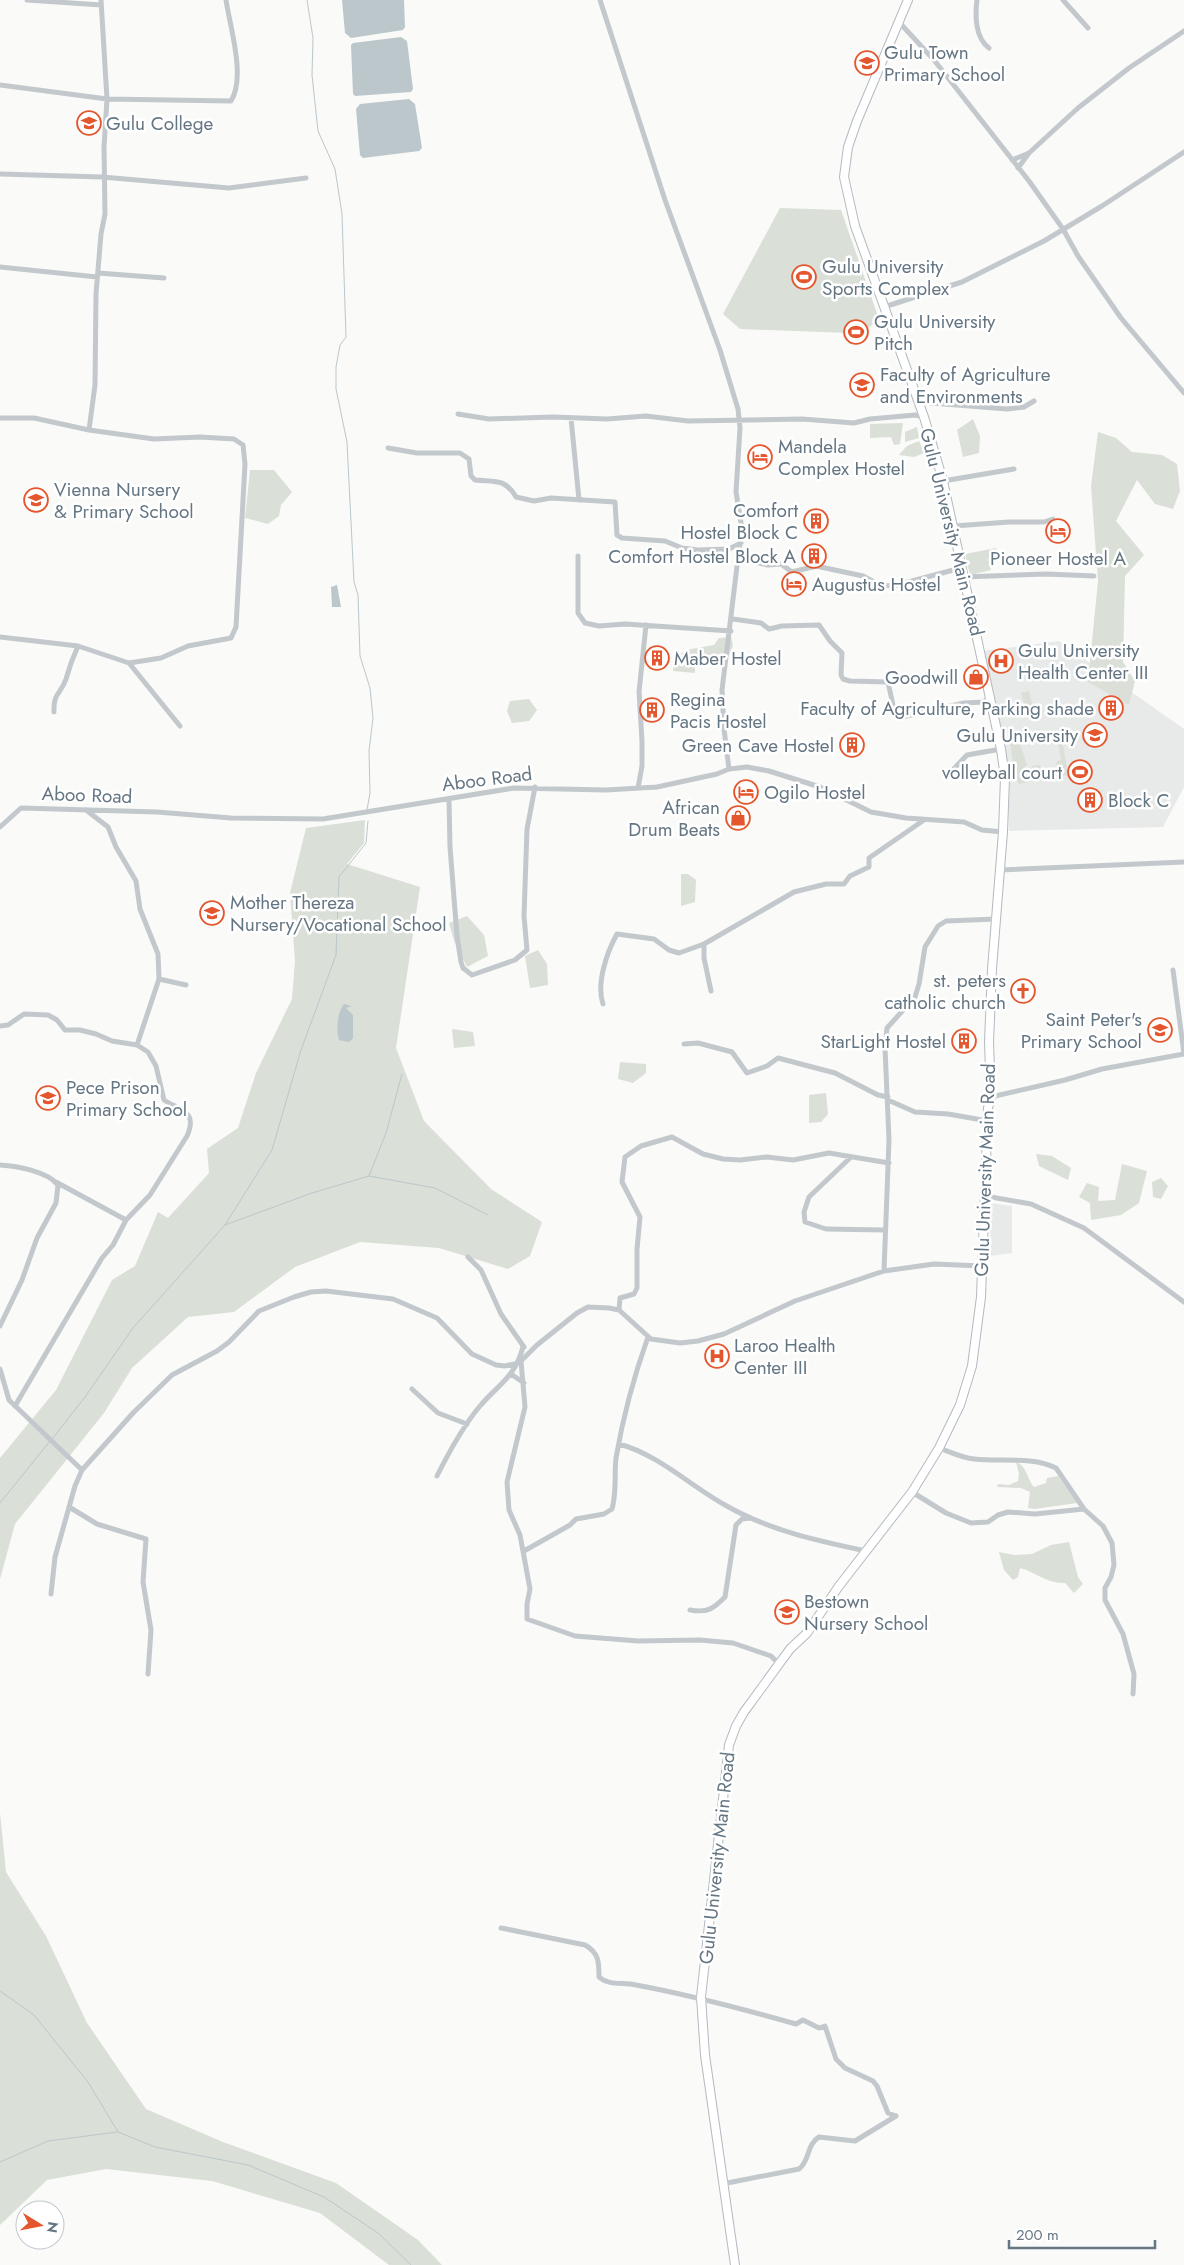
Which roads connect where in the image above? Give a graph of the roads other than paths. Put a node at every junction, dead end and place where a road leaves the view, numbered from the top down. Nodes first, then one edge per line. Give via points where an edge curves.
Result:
1 (27, 0) edge
2 (226, 0) edge
3 (600, 0) edge
4 (908, 0) edge
5 (977, 0) edge
6 (1063, 0) edge
7 (101, 3) edge
8 (899, 22) junction
9 (1088, 28) dead end
10 (1184, 31) edge
11 (989, 48) dead end
12 (0, 85) edge
13 (107, 98) junction
14 (1184, 152) edge
15 (1028, 153) junction
16 (1012, 160) junction
17 (1018, 168) junction
18 (0, 174) edge
19 (105, 177) junction
20 (306, 178) dead end
21 (1063, 229) junction
22 (0, 267) edge
23 (98, 275) junction
24 (164, 278) dead end
25 (884, 307) junction
26 (1184, 393) edge
27 (919, 402) junction
28 (1034, 402) dead end
29 (458, 414) dead end
30 (924, 417) junction
31 (0, 418) edge
32 (571, 418) junction
33 (740, 420) junction
34 (89, 430) junction
35 (388, 448) dead end
36 (1014, 469) dead end
37 (943, 481) junction
38 (578, 500) junction
39 (1053, 519) dead end
40 (954, 526) junction
41 (741, 543) junction
42 (578, 556) dead end
43 (738, 558) junction
44 (961, 568) junction
45 (1094, 576) dead end
46 (963, 577) junction
47 (732, 619) junction
48 (646, 626) junction
49 (731, 631) junction
50 (0, 637) edge
51 (78, 646) junction
52 (129, 663) junction
53 (990, 696) junction
54 (54, 712) dead end
55 (180, 726) dead end
56 (1001, 749) junction
57 (728, 769) junction
58 (947, 776) dead end
59 (535, 787) junction
60 (638, 788) junction
61 (449, 799) junction
62 (86, 810) junction
63 (924, 820) junction
64 (0, 827) edge
65 (1003, 832) junction
66 (1184, 862) edge
67 (1000, 870) junction
68 (996, 919) junction
69 (704, 944) junction
70 (1173, 970) dead end
71 (159, 979) junction
72 (186, 985) dead end
73 (711, 991) dead end
74 (603, 1004) dead end
75 (0, 1026) edge
76 (684, 1044) dead end
77 (137, 1045) junction
78 (1184, 1054) edge
79 (992, 1097) junction
80 (888, 1098) junction
81 (988, 1121) junction
82 (850, 1158) junction
83 (889, 1163) junction
84 (0, 1165) edge
85 (56, 1182) junction
86 (985, 1196) junction
87 (126, 1220) junction
88 (884, 1230) junction
89 (468, 1256) dead end
90 (982, 1266) junction
91 (884, 1272) junction
92 (1184, 1302) edge
93 (619, 1310) junction
94 (0, 1326) edge
95 (648, 1338) junction
96 (523, 1347) junction
97 (528, 1354) junction
98 (520, 1362) junction
99 (0, 1369) edge
100 (511, 1374) junction
101 (524, 1383) junction
102 (412, 1389) dead end
103 (15, 1406) junction
104 (467, 1424) junction
105 (619, 1444) junction
106 (939, 1448) junction
107 (82, 1470) junction
108 (438, 1476) dead end
109 (912, 1492) junction
110 (69, 1507) junction
111 (1084, 1509) junction
112 (751, 1518) junction
113 (524, 1551) junction
114 (866, 1551) junction
115 (50, 1594) dead end
116 (690, 1610) dead end
117 (780, 1664) junction
118 (148, 1674) dead end
119 (1133, 1694) dead end
120 (501, 1928) dead end
121 (701, 1997) junction
122 (722, 2184) junction
123 (735, 2265) edge

1 - 7 street
2 - 13 street via 238,77 232,100
3 - 33 street via 665,200 722,356
4 - 8 street, Gulu University Main Road
5 - 11 street via 977,23 984,44
6 - 9 street
7 - 13 street
8 - 16 street via 934,60
8 - 25 street, Gulu University Main Road via 857,121 844,168 855,226
10 - 15 street via 1128,68
12 - 13 street
13 - 19 street
14 - 21 street
15 - 16 street
15 - 17 street
16 - 17 street
17 - 21 street
18 - 19 street
19 - 20 street via 229,188
19 - 23 street via 106,214
21 - 25 street via 962,282
21 - 26 street via 1121,318
22 - 23 street
23 - 24 street
23 - 34 street via 95,385
25 - 27 street, Gulu University Main Road
27 - 28 street via 1007,409
27 - 30 street, Gulu University Main Road
29 - 32 street via 489,419
30 - 33 street via 916,415 854,423 840,420 834,423 822,420
30 - 37 street, Gulu University Main Road
31 - 34 street via 34,418
32 - 33 street via 646,416 688,421
32 - 38 street
33 - 41 street via 736,492
34 - 52 street via 154,439 200,437 234,440 243,445 244,450 242,536 233,636 188,646 162,658
35 - 38 street via 417,453 460,454 469,460 473,479 505,483 519,498
36 - 37 street
37 - 40 street, Gulu University Main Road
38 - 41 street via 615,502 617,534 622,538 665,541 698,550 729,549
39 - 40 street
40 - 44 street, Gulu University Main Road
41 - 43 street
42 - 48 street via 578,613 581,620 599,626
43 - 44 street via 768,565 780,564 792,572 812,566 838,570 888,586 907,584
43 - 47 street
44 - 46 street, Gulu University Main Road
45 - 46 street
46 - 53 street, Gulu University Main Road
47 - 49 street
47 - 53 street via 761,623 769,628 819,625 842,653 843,679 888,682 898,718 964,703 984,702
48 - 49 street
48 - 60 street via 639,692 642,750
49 - 57 street via 722,690
50 - 51 street
51 - 52 street
51 - 54 street via 62,687 55,695
52 - 55 street
53 - 56 street, Gulu University Main Road
56 - 58 street via 967,755
56 - 65 street, Gulu University Main Road via 1005,778
57 - 60 street, Aboo Road via 657,787
57 - 63 street, Aboo Road via 747,767 769,771 820,787 871,812
59 - 60 street, Aboo Road
59 - 61 street, Aboo Road
59 - 61 street via 527,829 524,916 527,950 515,960 472,975 463,968 458,945
61 - 62 street, Aboo Road via 314,820
62 - 64 street, Aboo Road via 21,808
62 - 71 street via 108,827 136,881 140,909 158,954
63 - 65 street, Aboo Road via 947,819 982,830
63 - 69 street via 869,858 869,867 850,876 844,884 826,884 794,892
65 - 67 street, Gulu University Main Road
66 - 67 street
67 - 68 street, Gulu University Main Road
68 - 79 street, Gulu University Main Road via 989,1042
68 - 80 street via 946,921 933,931 925,948 915,997 887,1028
69 - 73 street
69 - 74 street via 679,953 654,939 617,934 606,958 601,982
70 - 78 street
71 - 72 street
71 - 77 street
75 - 77 street via 8,1025 24,1014 48,1015 57,1020 64,1030 80,1030
76 - 80 street via 698,1043 732,1052 747,1073 778,1058 790,1060 835,1073
77 - 87 street via 152,1057 164,1100 186,1110 191,1128 150,1194
78 - 79 street via 1102,1069
79 - 81 street, Gulu University Main Road
80 - 81 street via 915,1112
80 - 83 street
81 - 86 street, Gulu University Main Road
82 - 83 street
82 - 88 street via 809,1197 804,1222 826,1229
82 - 93 street via 829,1153 793,1160 767,1157 723,1159 703,1154 672,1137 641,1146 627,1154 622,1182 640,1217 637,1288 634,1294 620,1298
83 - 88 street
84 - 85 street via 30,1171
85 - 87 street
85 - 94 street via 56,1203 37,1238 19,1288
86 - 90 street, Gulu University Main Road
86 - 92 street via 1031,1204 1084,1228
87 - 103 street
88 - 91 street
89 - 96 street via 481,1270 501,1314
90 - 91 street via 934,1264
90 - 106 street, Gulu University Main Road via 972,1366 960,1405
91 - 95 street via 795,1301 724,1334 680,1343
93 - 95 street
93 - 97 street via 596,1307 582,1310
95 - 105 street via 628,1399
96 - 97 street
96 - 98 street
97 - 98 street
98 - 100 street
98 - 101 street
98 - 107 street via 496,1365 472,1354 437,1318 393,1299 311,1292 259,1311 217,1351 172,1375
99 - 103 street via 6,1394
100 - 101 street
100 - 104 street
101 - 113 street via 525,1407 507,1482 509,1510
102 - 104 street via 438,1413
103 - 107 street
104 - 108 street
105 - 112 street via 646,1455 726,1506
105 - 113 street via 616,1486 610,1511 576,1518 570,1525
106 - 109 street, Gulu University Main Road
106 - 111 street via 970,1459 1036,1461 1050,1465 1056,1468
107 - 110 street
109 - 111 street via 946,1513 971,1523 988,1522 1008,1512 1035,1514
109 - 114 street, Gulu University Main Road
110 - 115 street via 55,1557
110 - 118 street via 97,1524 146,1538 143,1582 151,1630
111 - 119 street via 1103,1526 1112,1543 1114,1565 1105,1588 1105,1600 1123,1634 1134,1674
112 - 114 street via 814,1540
112 - 116 street via 742,1519 736,1525 725,1597 720,1604 703,1612
113 - 117 street via 530,1589 528,1620 575,1636 733,1643 771,1656
114 - 117 street, Gulu University Main Road via 807,1633
117 - 121 street, Gulu University Main Road via 736,1726 729,1745
120 - 121 street via 585,1946 596,1955 599,1977 605,1981
121 - 122 street, Gulu University Main Road
121 - 122 street via 796,2024 803,2020 819,2028 825,2026 836,2059 845,2068 873,2081 880,2090 888,2113 896,2116 855,2141 819,2137 809,2147 799,2169
122 - 123 street, Gulu University Main Road

